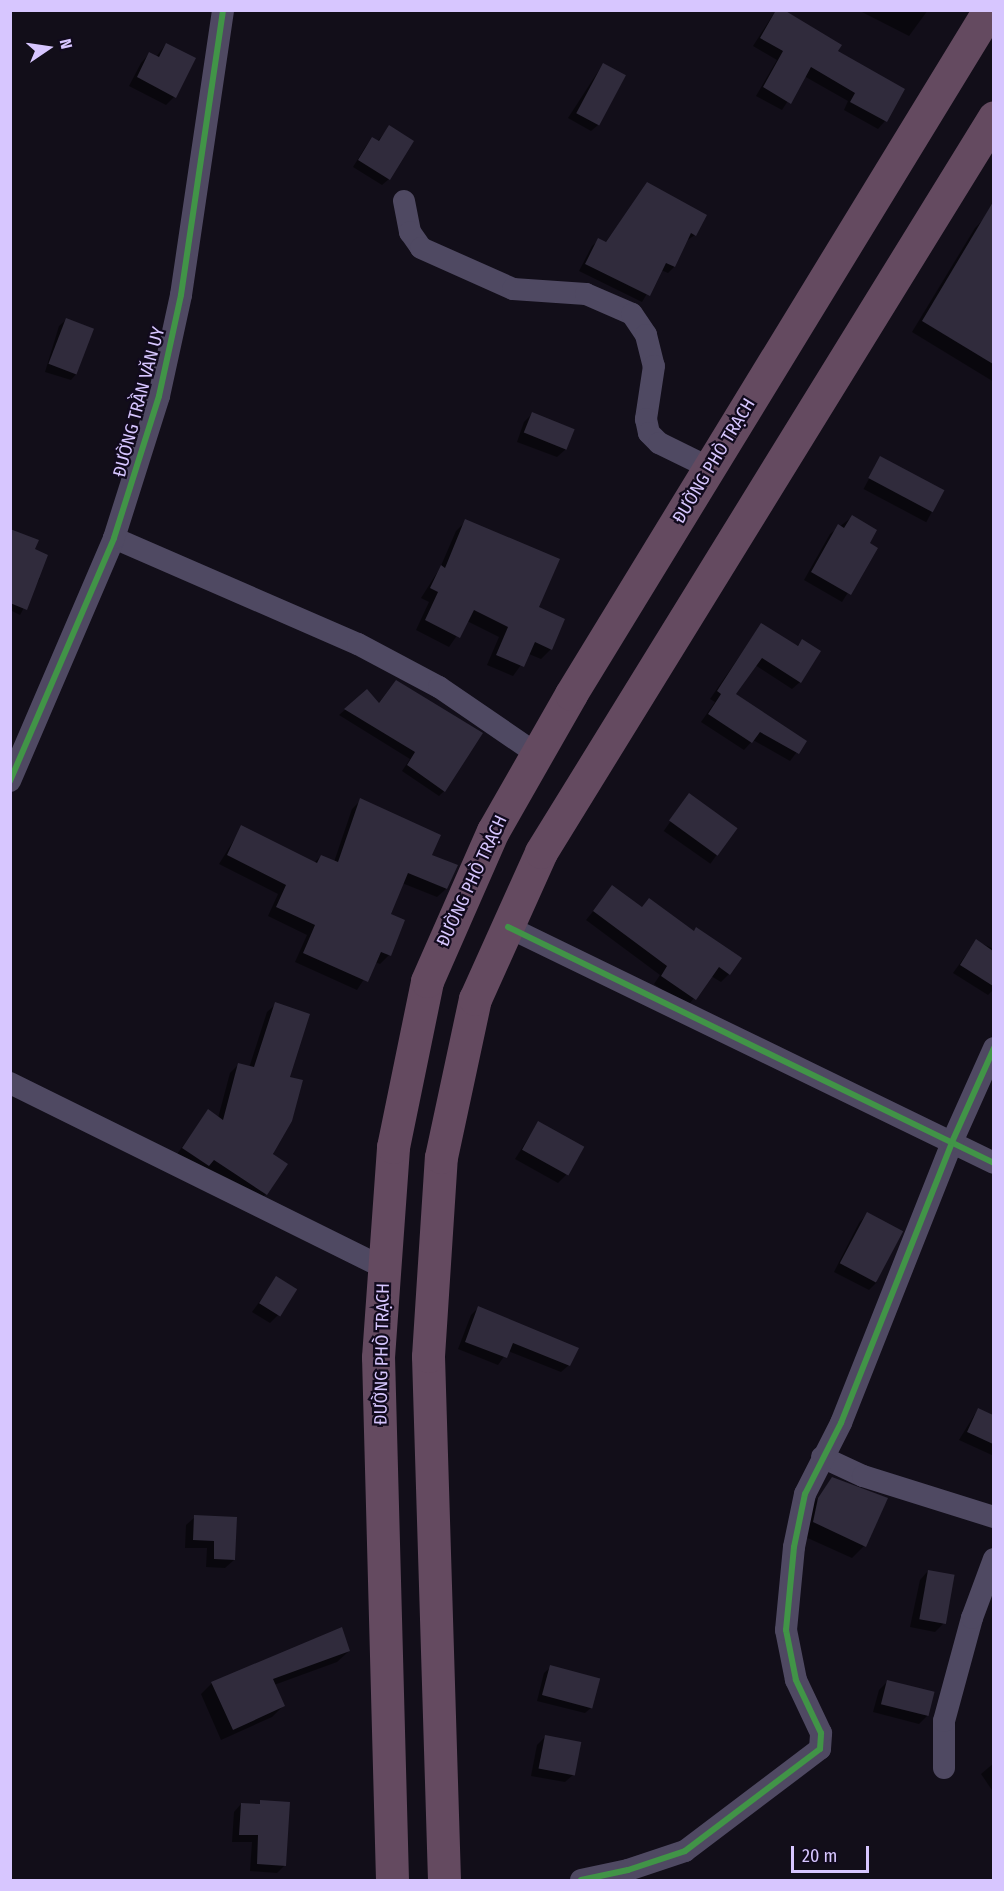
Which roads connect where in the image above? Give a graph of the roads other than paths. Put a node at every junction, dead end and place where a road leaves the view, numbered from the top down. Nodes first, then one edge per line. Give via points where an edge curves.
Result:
1 (223, 10) edge
2 (989, 10) edge
3 (993, 117) edge
4 (404, 201) dead end
5 (710, 468) junction
6 (114, 538) junction
7 (537, 754) junction
8 (10, 781) edge
9 (508, 927) junction
10 (993, 1048) edge
11 (10, 1083) edge
12 (952, 1142) junction
13 (993, 1162) edge
14 (384, 1268) junction
15 (822, 1457) junction
16 (993, 1517) edge
17 (993, 1560) edge
18 (944, 1768) dead end
19 (392, 1881) edge
20 (444, 1881) edge
21 (581, 1881) edge

1 - 6 street, ĐƯỜNG TRẦN VĂN UY via 174,333 142,455
2 - 5 highway, ĐƯỜNG PHÒ TRẠCH
3 - 9 highway via 541,852
4 - 5 street via 410,232 421,248 513,289 586,294 632,314 646,335 654,366 646,419 649,433 658,443
5 - 7 highway, ĐƯỜNG PHÒ TRẠCH
6 - 7 street via 358,644 439,687
6 - 8 street, ĐƯỜNG TRẦN VĂN UY
7 - 14 highway, ĐƯỜNG PHÒ TRẠCH via 493,831 427,981 393,1147
9 - 12 street
9 - 20 highway via 475,999 441,1157 428,1344
10 - 12 street
11 - 14 street
12 - 13 street
12 - 15 street via 841,1424
14 - 19 highway, ĐƯỜNG PHÒ TRẠCH via 378,1357
15 - 16 street via 863,1476
15 - 21 street via 805,1494 786,1630 796,1680 820,1733 820,1749 685,1851
17 - 18 street via 972,1618 944,1721

